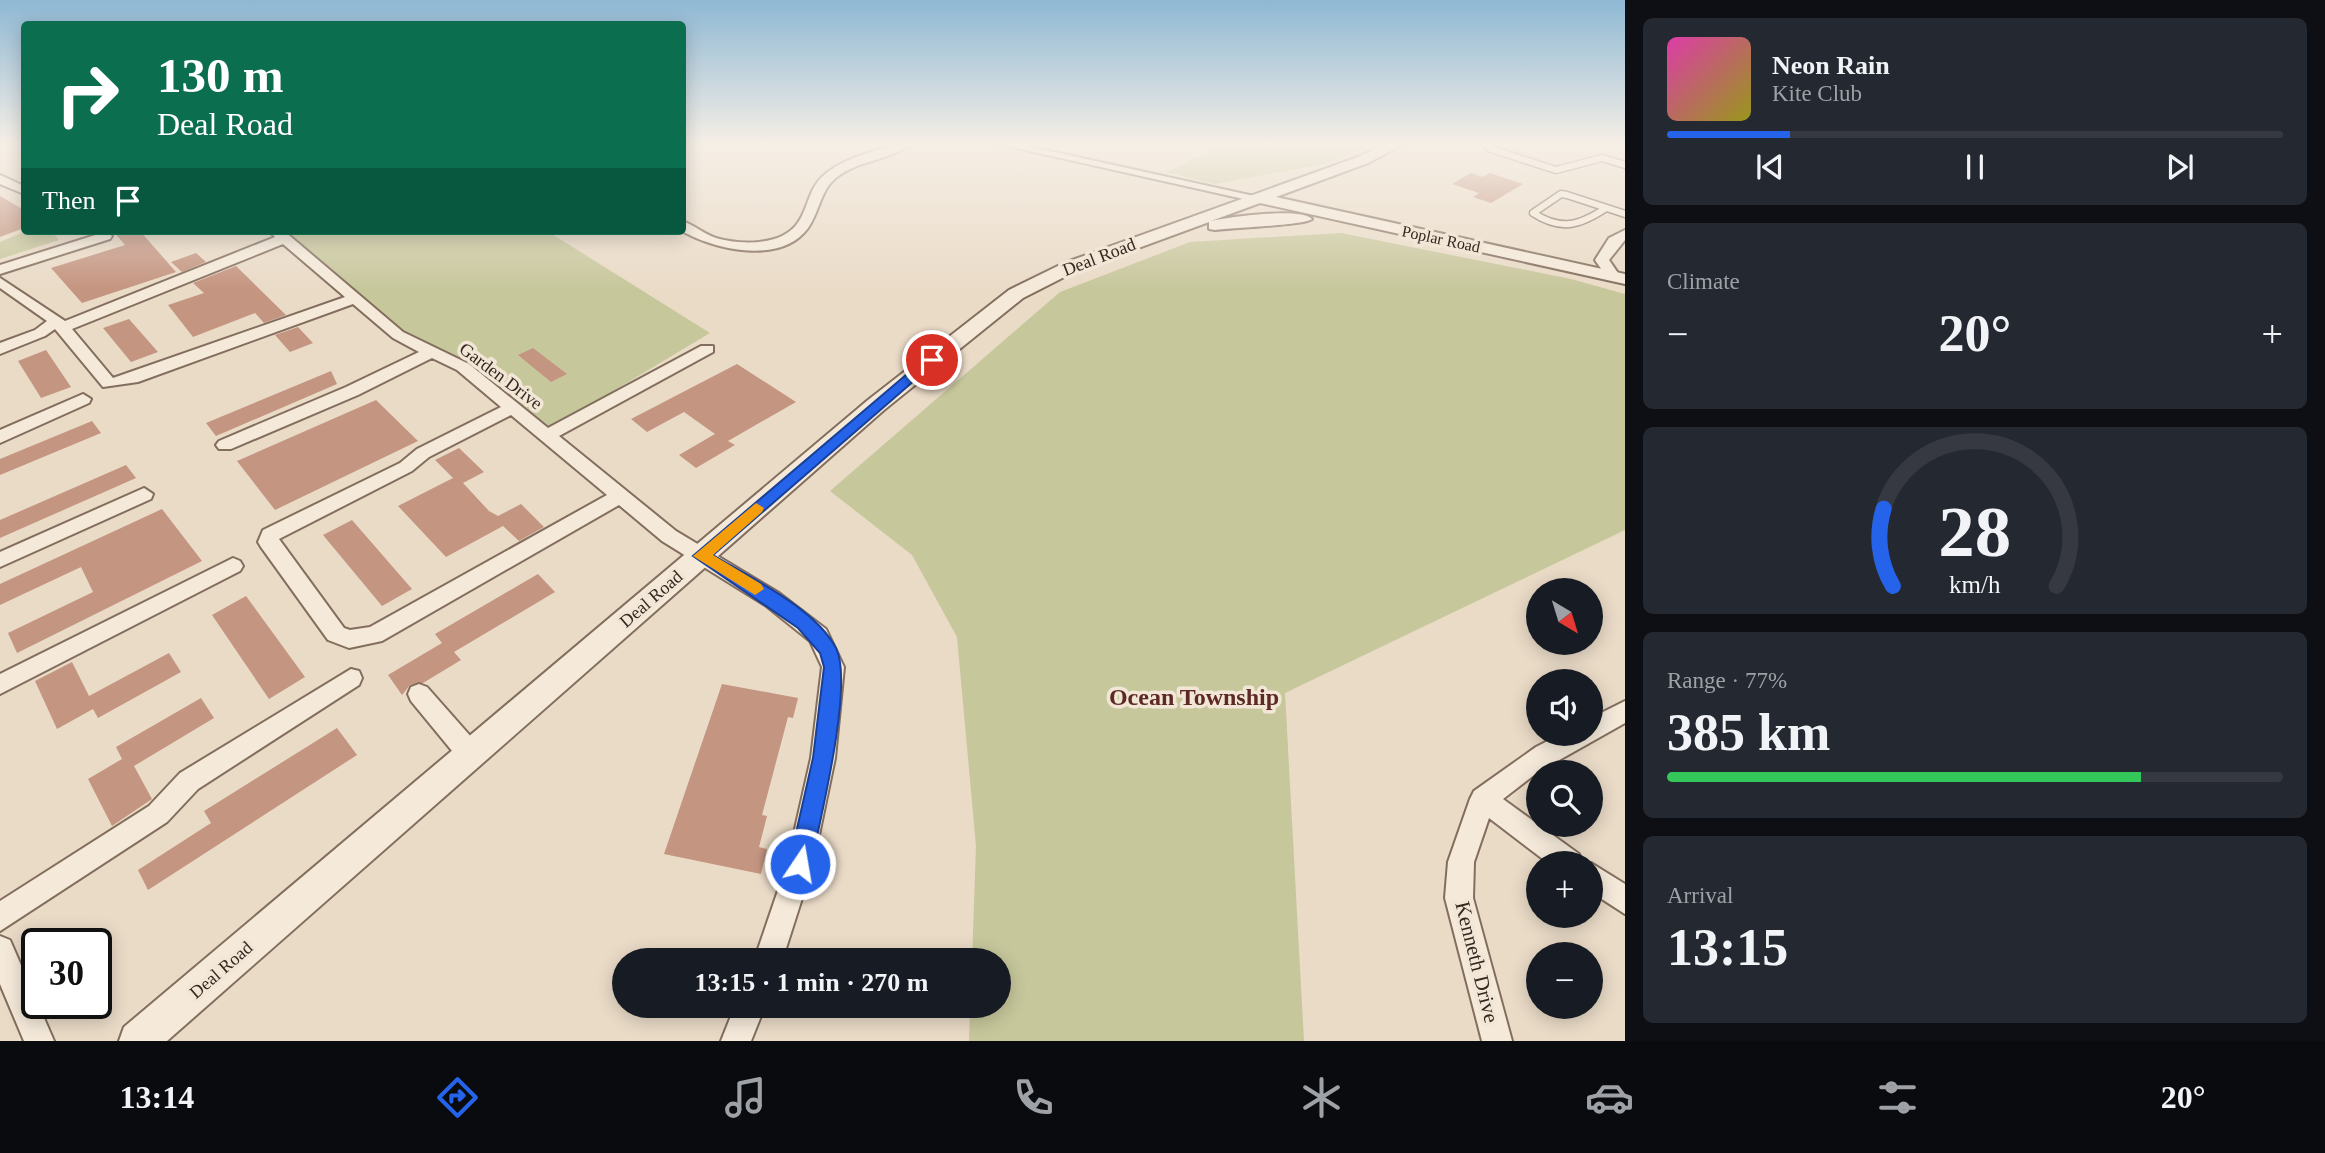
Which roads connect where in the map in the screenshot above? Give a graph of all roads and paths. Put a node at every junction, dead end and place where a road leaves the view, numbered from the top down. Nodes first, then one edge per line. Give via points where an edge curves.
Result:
1 (817, 193) edge
2 (1232, 193) edge
3 (1271, 193) edge
4 (1291, 193) edge
5 (1257, 198) junction
6 (1302, 208) junction
7 (1606, 208) junction
8 (1625, 214) edge
9 (1353, 221) junction
10 (686, 227) edge
11 (1177, 227) junction
12 (1625, 234) edge
13 (76, 235) edge
14 (281, 235) edge
15 (105, 236) dead end
16 (85, 243) junction
17 (0, 270) edge
18 (1619, 278) edge
19 (0, 282) edge
20 (356, 298) junction
21 (60, 325) junction
22 (0, 349) edge
23 (708, 349) dead end
24 (433, 351) junction
25 (83, 399) dead end
26 (514, 407) junction
27 (548, 435) junction
28 (0, 437) edge
29 (225, 445) dead end
30 (144, 494) dead end
31 (621, 495) junction
32 (701, 556) junction
33 (0, 560) edge
34 (233, 566) dead end
35 (351, 678) dead end
36 (0, 685) edge
37 (419, 694) dead end
38 (1625, 711) edge
39 (1603, 723) edge
40 (1561, 746) edge
41 (471, 755) junction
42 (1483, 799) junction
43 (1554, 851) edge
44 (1603, 884) edge
45 (1625, 900) edge
46 (0, 917) edge
47 (772, 948) edge
48 (0, 950) edge
49 (745, 1018) edge
50 (39, 1041) edge
51 (138, 1041) edge
52 (736, 1041) edge
53 (1497, 1041) edge

1 - 10 street via 803,226 782,240 748,246 717,242
2 - 5 street
3 - 5 street, Deal Road
4 - 6 street
5 - 6 street, Poplar Road
5 - 11 street, Deal Road
6 - 9 street, Poplar Road
7 - 7 lane via 1561,194 1534,213 1579,227
7 - 8 lane
9 - 11 street via 1278,219
9 - 18 street, Poplar Road
11 - 32 street, Deal Road via 1070,267 1016,295 876,405
12 - 18 street via 1614,241 1602,260
13 - 16 street
14 - 20 street, Garden Drive
14 - 21 street
15 - 16 street
16 - 17 street
19 - 21 street
20 - 21 street via 109,384
20 - 24 street, Garden Drive via 398,335
21 - 22 street
23 - 27 street
24 - 26 street, Garden Drive via 463,367
24 - 29 street
25 - 28 street
26 - 27 street, Garden Drive
26 - 31 street via 270,535 268,542 336,634 349,639 374,635
27 - 31 street, Garden Drive
30 - 33 street
31 - 32 street, Garden Drive
32 - 41 street, Deal Road
32 - 47 street, Garden Drive via 804,623 823,642 834,667 823,758 800,864
34 - 36 street
35 - 46 street via 189,781 158,814
37 - 41 street
38 - 39 street
40 - 42 street
41 - 51 street, Deal Road
42 - 43 street
42 - 53 street, Kenneth Drive via 1461,862 1460,898
44 - 45 street
48 - 50 street
49 - 52 street

